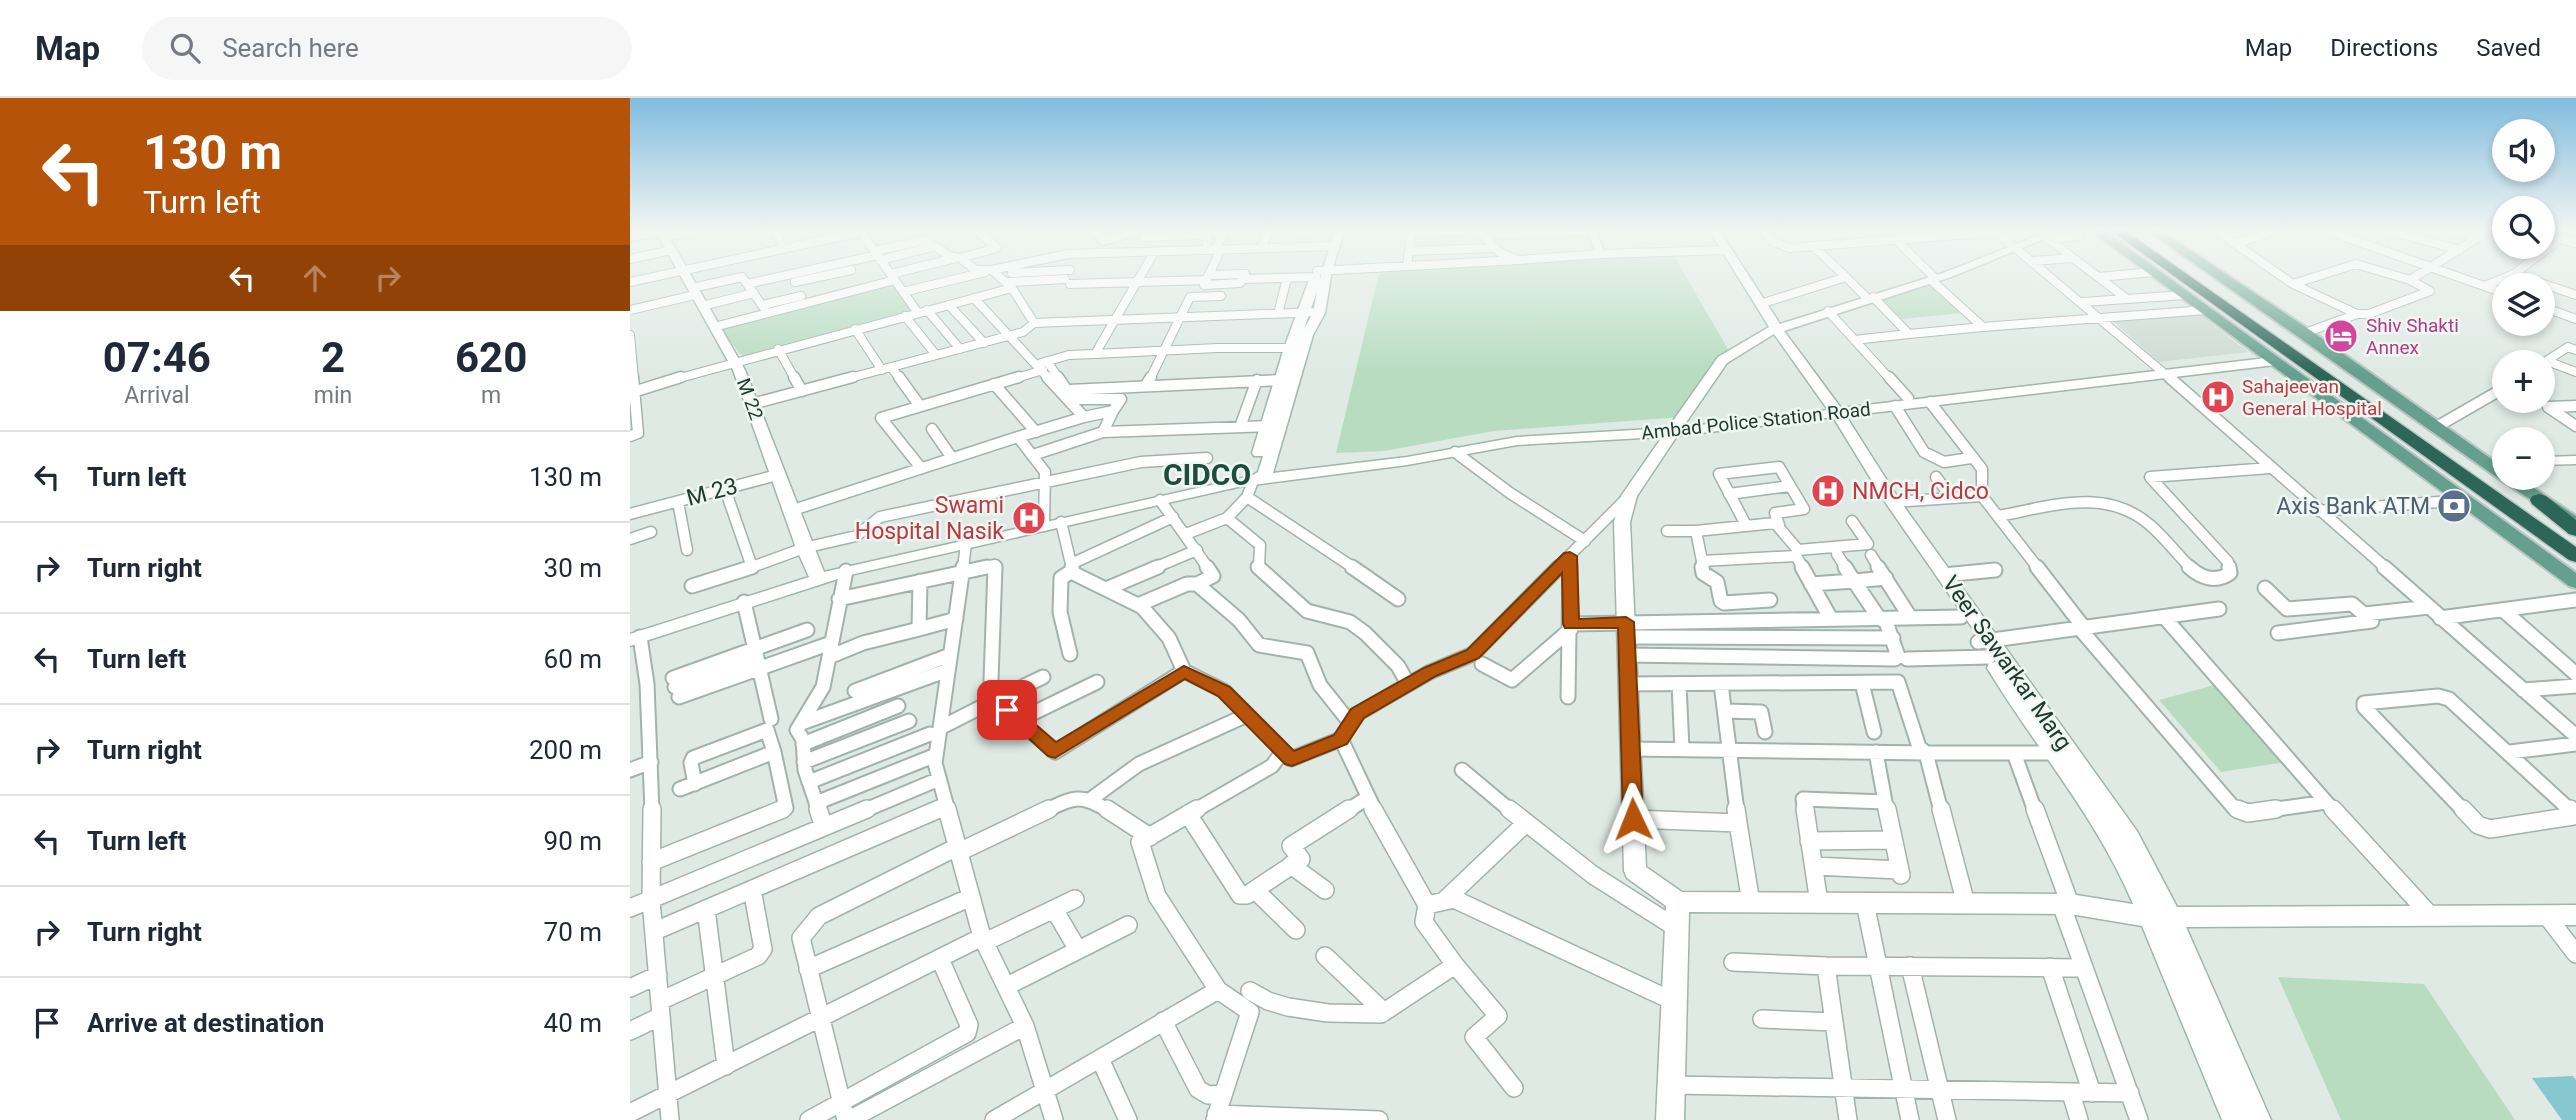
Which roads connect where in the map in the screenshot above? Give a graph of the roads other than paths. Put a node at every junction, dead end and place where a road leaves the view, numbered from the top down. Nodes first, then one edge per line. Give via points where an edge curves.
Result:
1 (893, 277) edge
2 (650, 278) edge
3 (686, 278) edge
4 (738, 278) edge
5 (743, 278) edge
6 (757, 278) edge
7 (775, 278) edge
8 (847, 278) edge
9 (890, 278) edge
10 (969, 278) edge
11 (1002, 278) edge
12 (1140, 278) edge
13 (1208, 278) edge
14 (1243, 278) edge
15 (1287, 278) joint
16 (1319, 278) edge
17 (1738, 278) edge
18 (1741, 278) edge
19 (1844, 278) edge
20 (1847, 278) edge
21 (1936, 278) edge
22 (2053, 278) edge
23 (2099, 278) edge
24 (2162, 278) edge
25 (2183, 278) edge
26 (2200, 278) edge
27 (2223, 278) edge
28 (2284, 278) edge
29 (2313, 278) edge
30 (2402, 278) edge
31 (2414, 278) edge
32 (2461, 278) edge
33 (769, 279) junction
34 (1933, 279) junction
35 (2410, 280) junction
36 (630, 282) edge
37 (1137, 282) junction
38 (2492, 283) edge
39 (2293, 284) junction
40 (1010, 285) junction
41 (2485, 286) junction
42 (802, 288) junction
43 (2555, 288) edge
44 (2492, 289) edge
45 (903, 292) junction
46 (754, 293) junction
47 (2185, 295) junction
48 (2576, 295) edge
49 (696, 296) junction
50 (1221, 296) dead end
51 (781, 297) joint
52 (974, 298) junction
53 (1871, 298) junction
54 (2127, 299) junction
55 (2083, 302) junction
56 (1760, 304) junction
57 (948, 305) junction
58 (765, 309) junction
59 (630, 310) edge
60 (2206, 310) junction
61 (1828, 311) junction
62 (2555, 311) edge
63 (922, 312) junction
64 (1312, 312) junction
65 (1278, 314) junction
66 (2357, 314) junction
67 (1178, 318) junction
68 (2103, 318) junction
69 (2576, 318) edge
70 (907, 319) junction
71 (1114, 320) junction
72 (1034, 323) junction
73 (714, 327) junction
74 (1983, 327) junction
75 (1772, 330) junction
76 (857, 333) junction
77 (2305, 333) junction
78 (1909, 334) junction
79 (630, 335) edge
80 (1012, 335) junction
81 (1854, 340) junction
82 (984, 343) junction
83 (1290, 348) junction
84 (778, 349) junction
85 (960, 349) junction
86 (2576, 350) edge
87 (1167, 351) junction
88 (1096, 354) junction
89 (936, 355) junction
90 (2555, 355) edge
91 (2271, 358) junction
92 (734, 361) junction
93 (1042, 365) junction
94 (2555, 365) edge
95 (886, 368) junction
96 (2160, 371) junction
97 (2576, 372) edge
98 (1257, 380) junction
99 (1282, 380) junction
100 (995, 384) junction
101 (1146, 385) junction
102 (1128, 386) junction
103 (1069, 390) junction
104 (803, 391) junction
105 (632, 392) edge
106 (2492, 395) edge
107 (1908, 398) junction
108 (1121, 399) junction
109 (1930, 402) junction
110 (751, 404) junction
111 (919, 406) junction
112 (2338, 406) junction
113 (2576, 406) edge
114 (1895, 407) junction
115 (1113, 411) junction
116 (1830, 411) junction
117 (1084, 416) junction
118 (1273, 426) junction
119 (2438, 426) junction
120 (2576, 426) edge
121 (1240, 427) junction
122 (1676, 428) junction
123 (932, 429) dead end
124 (1036, 432) junction
125 (1103, 432) junction
126 (630, 436) edge
127 (1018, 437) junction
128 (2408, 437) junction
129 (1455, 452) junction
130 (1033, 455) junction
131 (952, 458) junction
132 (1207, 458) dead end
133 (1971, 458) junction
134 (2576, 460) edge
135 (2492, 461) edge
136 (2555, 461) edge
137 (921, 468) junction
138 (2270, 468) junction
139 (777, 475) junction
140 (1870, 475) junction
141 (1936, 477) dead end
142 (1252, 478) junction
143 (1046, 482) junction
144 (1790, 486) junction
145 (725, 489) junction
146 (2525, 490) edge
147 (1729, 494) junction
148 (1629, 496) junction
149 (1982, 496) junction
150 (1247, 497) junction
151 (1952, 498) junction
152 (1160, 500) junction
153 (2465, 500) junction
154 (2539, 500) junction
155 (678, 502) junction
156 (1894, 502) junction
157 (790, 511) junction
158 (2319, 511) junction
159 (630, 514) edge
160 (1998, 516) junction
161 (1173, 517) junction
162 (1227, 518) junction
163 (1852, 521) dead end
164 (1053, 524) junction
165 (2576, 524) edge
166 (1746, 525) junction
167 (1779, 525) junction
168 (2576, 530) edge
169 (1667, 531) dead end
170 (1696, 531) junction
171 (651, 532) dead end
172 (1186, 534) junction
173 (630, 538) edge
174 (2576, 540) edge
175 (1585, 541) junction
176 (966, 544) junction
177 (804, 548) junction
178 (687, 550) dead end
179 (1197, 550) junction
180 (1837, 554) dead end
181 (1871, 555) dead end
182 (1570, 556) junction
183 (2576, 556) edge
184 (1702, 561) junction
185 (752, 567) junction
186 (1072, 567) junction
187 (1995, 570) dead end
188 (846, 571) junction
189 (963, 571) junction
190 (1944, 575) junction
191 (818, 578) junction
192 (1886, 579) junction
193 (920, 581) junction
194 (1854, 581) junction
195 (2576, 582) edge
196 (1197, 584) junction
197 (1811, 584) junction
198 (692, 586) dead end
199 (2265, 588) dead end
200 (1106, 589) junction
201 (839, 599) junction
202 (1398, 599) dead end
203 (1770, 600) dead end
204 (2576, 600) edge
205 (744, 603) junction
206 (1138, 605) junction
207 (2429, 607) junction
208 (2219, 609) dead end
209 (2503, 610) junction
210 (2365, 614) junction
211 (1910, 617) junction
212 (1961, 617) junction
213 (1879, 618) junction
214 (2165, 618) junction
215 (2441, 618) junction
216 (956, 619) junction
217 (1831, 620) junction
218 (1571, 627) junction
219 (919, 629) junction
220 (2083, 629) junction
221 (807, 630) dead end
222 (2278, 633) dead end
223 (635, 638) edge
224 (1626, 638) junction
225 (1893, 638) junction
226 (1986, 647) junction
227 (830, 650) junction
228 (1070, 653) dead end
229 (757, 658) junction
230 (1907, 659) dead end
231 (949, 663) junction
232 (1482, 664) dead end
233 (1184, 671) junction
234 (2576, 674) edge
235 (1043, 677) dead end
236 (1097, 682) dead end
237 (1863, 683) junction
238 (1408, 684) junction
239 (1628, 684) junction
240 (1679, 684) junction
241 (1721, 684) junction
242 (2576, 686) edge
243 (2523, 690) junction
244 (855, 691) dead end
245 (889, 694) junction
246 (1568, 697) dead end
247 (995, 699) junction
248 (898, 706) junction
249 (1725, 710) junction
250 (1247, 715) junction
251 (771, 719) dead end
252 (1018, 720) junction
253 (909, 721) junction
254 (802, 723) junction
255 (1351, 724) junction
256 (1765, 732) dead end
257 (1874, 732) dead end
258 (936, 733) junction
259 (2576, 736) edge
260 (1341, 739) junction
261 (803, 744) junction
262 (2576, 744) edge
263 (1630, 749) junction
264 (1682, 750) junction
265 (1283, 751) junction
266 (1731, 751) junction
267 (774, 752) junction
268 (1876, 752) junction
269 (2510, 752) junction
270 (1926, 753) junction
271 (2014, 753) junction
272 (2054, 753) junction
273 (936, 755) junction
274 (651, 762) junction
275 (804, 762) junction
276 (630, 770) edge
277 (1462, 770) dead end
278 (939, 779) junction
279 (809, 782) junction
280 (695, 783) junction
281 (680, 789) dead end
282 (1091, 799) junction
283 (1367, 799) junction
284 (1885, 802) junction
285 (2326, 802) junction
286 (816, 803) junction
287 (946, 806) junction
288 (1188, 814) junction
289 (1633, 819) junction
290 (1526, 823) junction
291 (1738, 823) junction
292 (824, 827) junction
293 (1150, 837) junction
294 (1893, 840) junction
295 (1810, 841) junction
296 (958, 849) junction
297 (651, 862) junction
298 (1291, 865) junction
299 (1814, 866) junction
300 (752, 889) junction
301 (1255, 890) junction
302 (1325, 890) dead end
303 (971, 897) junction
304 (1074, 899) dead end
305 (651, 900) junction
306 (1678, 902) junction
307 (1435, 903) junction
308 (1751, 903) junction
309 (1819, 903) junction
310 (1865, 903) junction
311 (1966, 904) junction
312 (2066, 904) junction
313 (630, 908) edge
314 (706, 909) junction
315 (1054, 909) junction
316 (2430, 915) junction
317 (2546, 915) junction
318 (2576, 915) edge
319 (2161, 917) junction
320 (1128, 925) dead end
321 (1678, 929) junction
322 (655, 930) junction
323 (1296, 930) dead end
324 (983, 939) junction
325 (1077, 950) junction
326 (2576, 954) edge
327 (1325, 956) dead end
328 (940, 958) junction
329 (1733, 962) dead end
330 (1455, 965) junction
331 (1826, 966) junction
332 (1877, 966) junction
333 (1910, 966) junction
334 (2050, 967) junction
335 (2084, 968) junction
336 (808, 969) junction
337 (657, 975) junction
338 (715, 976) junction
339 (1007, 986) junction
340 (630, 988) edge
341 (1218, 990) junction
342 (1250, 990) dead end
343 (1675, 1002) junction
344 (660, 1009) junction
345 (1384, 1012) junction
346 (1762, 1018) dead end
347 (820, 1020) junction
348 (1163, 1021) junction
349 (1834, 1022) junction
350 (1025, 1026) junction
351 (630, 1031) edge
352 (1100, 1059) junction
353 (726, 1066) junction
354 (1672, 1085) junction
355 (1514, 1088) dead end
356 (1843, 1088) junction
357 (1046, 1090) junction
358 (1903, 1090) junction
359 (1941, 1090) junction
360 (2071, 1093) junction
361 (2092, 1093) junction
362 (668, 1094) junction
363 (1223, 1094) junction
364 (2130, 1094) junction
365 (630, 1113) edge
366 (845, 1114) edge
367 (1215, 1117) edge
368 (670, 1120) edge
369 (809, 1120) edge
370 (994, 1120) edge
371 (1054, 1120) edge
372 (1129, 1120) edge
373 (1379, 1120) edge
374 (1671, 1120) edge
375 (1848, 1120) edge
376 (1910, 1120) edge
377 (1947, 1120) edge
378 (2080, 1120) edge
379 (2139, 1120) edge
380 (2236, 1120) edge
381 (2257, 1120) edge

1 - 45 street
2 - 36 street
3 - 49 street, M 22
4 - 49 street
5 - 46 street
6 - 33 street
7 - 33 street
8 - 42 street
9 - 58 street
10 - 45 street
11 - 40 street
12 - 37 street
13 - 37 street
14 - 15 street
15 - 65 street
16 - 64 street
17 - 75 street, Veer Sawarkar Marg
18 - 56 street, Veer Sawarkar Marg
19 - 56 street
20 - 53 street
21 - 34 street
22 - 55 street
23 - 54 street
24 - 47 main road
25 - 128 highway
26 - 174 highway
27 - 77 main road
28 - 39 street
29 - 39 street
30 - 35 street
31 - 35 street
32 - 41 street
33 - 42 street via 774,286
34 - 53 street
34 - 74 street
35 - 66 street via 2430,291 2369,314
37 - 40 street
37 - 71 street
38 - 41 street
39 - 66 street
40 - 52 street
40 - 72 street
41 - 44 street
42 - 51 street
43 - 48 street
45 - 63 street
46 - 49 street
46 - 58 street
47 - 54 street
47 - 60 main road
49 - 59 street
49 - 73 street, M 22
50 - 67 street via 1190,297
51 - 58 street
52 - 57 street
52 - 80 street
53 - 61 street
53 - 78 street
54 - 55 street
55 - 68 street
56 - 75 street, Veer Sawarkar Marg
57 - 63 street
57 - 82 street
58 - 73 street
60 - 68 street
60 - 91 main road
61 - 75 street
61 - 81 street
62 - 69 street
63 - 70 street
63 - 85 street
64 - 65 street
64 - 83 street
64 - 118 street
65 - 67 street
66 - 77 street
67 - 71 street
67 - 87 street
68 - 74 street
68 - 96 street
70 - 76 street
70 - 89 street
71 - 72 street
71 - 88 street
72 - 80 street
73 - 92 street, M 22
74 - 78 street
75 - 116 street, Veer Sawarkar Marg
75 - 122 street via 1722,360
76 - 84 street
76 - 95 street
77 - 119 main road
78 - 81 street
79 - 105 street
80 - 82 street
80 - 93 street
81 - 107 street
82 - 85 street
83 - 87 street
83 - 99 street
84 - 92 street
84 - 104 street
85 - 89 street
86 - 90 street via 2568,347
87 - 88 street
87 - 101 street
88 - 93 street via 1069,355
89 - 95 street
91 - 96 street, Ambad Police Station Road
91 - 112 main road
92 - 105 street
92 - 110 street, M 22
93 - 100 street
93 - 103 street
93 - 117 street
94 - 97 street
95 - 104 street
95 - 111 street
96 - 107 street, Ambad Police Station Road
96 - 109 street, Ambad Police Station Road
96 - 138 street
98 - 99 street
98 - 101 street
98 - 121 street
99 - 118 street
100 - 111 street
100 - 124 street
101 - 102 street
102 - 103 street
102 - 108 street
103 - 108 street via 1074,400
104 - 110 street
105 - 126 street via 638,433
106 - 119 street
107 - 116 street, Ambad Police Station Road
108 - 115 street
109 - 114 street, Ambad Police Station Road
109 - 133 street
110 - 139 street, M 22
111 - 137 street via 881,418
112 - 128 highway
112 - 153 main road
113 - 120 street via 2548,407
114 - 116 street, Ambad Police Station Road
114 - 133 street via 1924,452 1944,462
115 - 117 street
115 - 125 street
116 - 122 street, Ambad Police Station Road
116 - 140 street, Veer Sawarkar Marg
117 - 124 street
118 - 121 street
118 - 142 street
119 - 135 main road
121 - 125 street
122 - 129 street, Ambad Police Station Road via 1517,441
122 - 142 street, Ambad Police Station Road via 1509,436
122 - 148 street
123 - 131 street
124 - 127 street
125 - 130 street
127 - 130 street
127 - 131 street
128 - 183 highway
129 - 142 street, Ambad Police Station Road
129 - 175 street
130 - 143 street
131 - 137 street
132 - 143 street via 1141,462
133 - 149 street via 1982,469
134 - 136 street
137 - 157 street
138 - 158 street
138 - 160 street via 2150,477 2228,562 2231,573 2222,579 2197,575 2148,523 2112,504 2063,501
139 - 145 street, M 23
139 - 157 street, M 22
140 - 156 street, Veer Sawarkar Marg
140 - 212 street, Veer Sawarkar Marg
141 - 151 street
142 - 150 street
142 - 152 street, Ambad Police Station Road
143 - 164 street
143 - 177 street via 880,517 856,536
144 - 147 street
144 - 147 street via 1779,467 1718,474
144 - 167 street via 1804,509 1775,513
145 - 155 street, M 23
145 - 185 street
146 - 154 main road
147 - 166 street
148 - 175 street
148 - 224 street via 1622,522
149 - 151 street
149 - 160 street
150 - 162 street
150 - 202 street
151 - 156 street
152 - 161 street
152 - 164 street, Ambad Police Station Road
153 - 158 street
153 - 195 main road
154 - 165 main road
154 - 168 highway
155 - 159 street, M 23
155 - 178 street
156 - 190 street, Veer Sawarkar Marg
157 - 177 street, M 22
158 - 207 street
160 - 220 street
161 - 172 street
161 - 186 street
162 - 172 street
162 - 238 street via 1260,545 1258,568 1307,611 1350,622 1398,666
163 - 167 street via 1868,544 1797,551
164 - 176 street, Ambad Police Station Road
164 - 186 street
166 - 167 street
166 - 170 street
169 - 170 street
170 - 184 street
171 - 173 street
172 - 179 street
175 - 182 street
176 - 188 street, Ambad Police Station Road
176 - 189 street
177 - 185 street
177 - 191 street, M 22
179 - 196 street via 1213,576
179 - 200 street
180 - 194 street
181 - 192 street
182 - 218 street
182 - 238 street via 1473,654
184 - 197 street via 1796,556
184 - 203 street via 1703,573 1717,582 1724,603
185 - 198 street
186 - 200 street
186 - 228 street via 1060,578 1060,612
187 - 190 street
188 - 191 street, Ambad Police Station Road
188 - 201 street
189 - 193 street
189 - 216 street
189 - 247 street via 995,565 991,680
190 - 226 street, Veer Sawarkar Marg
191 - 205 street, Ambad Police Station Road
192 - 194 street
192 - 211 street
193 - 201 street
193 - 219 street
194 - 197 street
194 - 213 street
196 - 206 street
196 - 255 street via 1239,620 1259,645 1307,653 1320,685
197 - 217 street
199 - 210 street via 2287,609 2350,603
200 - 206 street
201 - 227 street
204 - 209 street
205 - 223 street, Ambad Police Station Road
205 - 229 street
206 - 233 street via 1169,638
207 - 210 street
207 - 215 street
208 - 214 street
209 - 215 street
209 - 234 street
210 - 222 street via 2371,622
211 - 212 street
211 - 213 street
212 - 226 street, Veer Sawarkar Marg
213 - 217 street
213 - 225 street
214 - 220 street
214 - 285 street
215 - 243 street
216 - 219 street
216 - 231 street
217 - 224 street
218 - 224 street
218 - 232 street via 1512,680
218 - 246 street
219 - 227 street
220 - 226 street
220 - 285 street via 2234,808 2248,813
221 - 229 street
223 - 274 street via 647,684
224 - 225 street
224 - 225 street via 1885,660 1898,656
224 - 239 street
226 - 230 street
226 - 272 street, Veer Sawarkar Marg
226 - 319 street, Veer Sawarkar Marg via 2129,837
227 - 229 street
227 - 254 street via 823,687
229 - 229 street via 676,687
229 - 251 street
231 - 244 street
231 - 245 street
231 - 258 street
233 - 250 street via 1224,691
233 - 252 street via 1055,752
235 - 247 street
236 - 252 street
237 - 241 street
237 - 257 street
237 - 270 street via 1898,682 1919,747
238 - 255 street via 1357,714
239 - 240 street
239 - 263 street
240 - 241 street
240 - 264 street
241 - 249 street
242 - 243 street
243 - 259 street
245 - 248 street
245 - 254 street
247 - 252 street
247 - 258 street
248 - 253 street
248 - 261 street
249 - 256 street via 1761,712
249 - 266 street
250 - 265 street
250 - 282 street via 1139,764
253 - 258 street via 916,729
253 - 275 street
254 - 261 street via 797,730
255 - 260 street
258 - 273 street
258 - 279 street
260 - 265 street via 1292,760
260 - 283 street
261 - 275 street
262 - 269 street
263 - 264 street
263 - 289 street
264 - 266 street
265 - 288 street via 1272,766
266 - 268 street
266 - 291 street
267 - 280 street
267 - 280 street via 767,730 693,758
267 - 297 street via 786,808
268 - 270 street
268 - 284 street
269 - 269 street via 2445,697 2364,703 2365,710 2478,825 2490,829 2573,816
270 - 271 street
270 - 311 street
271 - 272 street
271 - 312 street
272 - 319 street, Veer Sawarkar Marg
273 - 278 street
273 - 286 street
274 - 276 street
274 - 297 street
275 - 279 street
277 - 290 street
278 - 287 street
278 - 292 street
279 - 286 street
280 - 281 street
282 - 293 street
282 - 296 street via 1072,797
283 - 298 street via 1291,846 1300,859
283 - 307 street via 1401,861 1423,894
284 - 294 street
284 - 295 street via 1803,799
285 - 316 street
286 - 292 street
287 - 296 street
287 - 300 street
288 - 293 street
288 - 301 street via 1240,895
289 - 291 street
289 - 306 street via 1635,871
290 - 307 street
290 - 321 street via 1632,905
291 - 308 street
292 - 305 street
293 - 341 street via 1140,842 1157,896
294 - 295 street
294 - 299 street via 1900,872
295 - 299 street
296 - 303 street
296 - 336 street via 819,916 801,938
297 - 305 street
298 - 301 street
298 - 302 street
299 - 309 street
300 - 314 street
300 - 338 street via 762,949 749,961
301 - 323 street
303 - 324 street
303 - 336 street
304 - 315 street
305 - 313 street
305 - 322 street
306 - 308 street
306 - 321 street
307 - 330 street via 1424,922
307 - 343 street via 1454,898
308 - 309 street
309 - 310 street
310 - 311 street
310 - 332 street
311 - 312 street
312 - 319 street
312 - 335 street
314 - 322 street
314 - 338 street
315 - 324 street
315 - 325 street
316 - 317 street
316 - 319 street
317 - 318 street
317 - 326 street
319 - 380 street, Veer Sawarkar Marg
319 - 381 street, Veer Sawarkar Marg
320 - 325 street
321 - 343 street
322 - 337 street
324 - 328 street
324 - 339 street
325 - 339 street
327 - 345 street
328 - 347 street
328 - 366 street via 968,1025 967,1033
329 - 331 street
330 - 345 street
330 - 355 street via 1498,1016 1474,1037
331 - 332 street
331 - 349 street
332 - 333 street
332 - 358 street
333 - 334 street
333 - 359 street
334 - 335 street
334 - 361 street
335 - 364 street
336 - 347 street
337 - 340 street
337 - 344 street
338 - 344 street
338 - 353 street
339 - 350 street
341 - 348 street
341 - 363 street via 1250,1012
342 - 345 street via 1287,1007 1328,1013
343 - 354 street
344 - 351 street
344 - 362 street
346 - 349 street
347 - 353 street
347 - 366 street
348 - 352 street
348 - 363 street via 1198,1089 1208,1095
349 - 356 street
350 - 357 street
350 - 366 street
352 - 357 street
352 - 372 street
353 - 362 street
354 - 356 street
354 - 374 street
356 - 358 street
356 - 375 street
357 - 370 street
357 - 371 street
358 - 359 street
358 - 376 street
359 - 360 street
359 - 377 street
360 - 361 street
360 - 378 street
361 - 364 street
362 - 365 street
362 - 368 street
363 - 367 street
364 - 379 street
366 - 369 street
367 - 373 street

